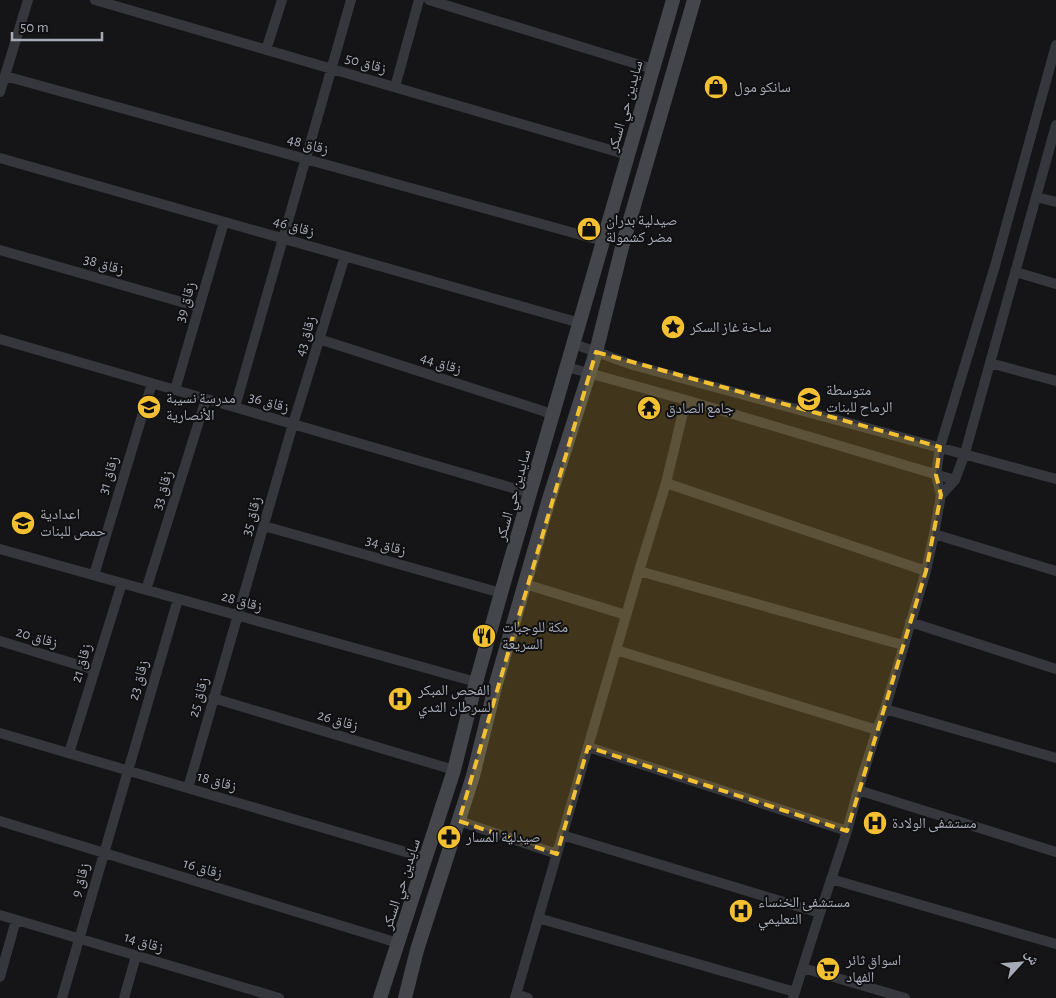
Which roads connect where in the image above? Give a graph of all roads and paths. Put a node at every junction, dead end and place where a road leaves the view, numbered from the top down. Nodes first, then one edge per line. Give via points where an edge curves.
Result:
1 (28, 0) edge
2 (95, 0) edge
3 (282, 0) edge
4 (351, 0) edge
5 (419, 0) edge
6 (429, 0) edge
7 (673, 0) edge
8 (694, 0) edge
9 (1056, 45) edge
10 (266, 50) junction
11 (653, 68) junction
12 (331, 69) junction
13 (5, 76) junction
14 (395, 87) junction
15 (0, 92) edge
16 (1056, 125) edge
17 (628, 155) junction
18 (0, 158) edge
19 (306, 159) junction
20 (1036, 197) junction
21 (1056, 202) edge
22 (224, 222) junction
23 (284, 239) junction
24 (603, 241) junction
25 (0, 250) edge
26 (345, 256) junction
27 (1016, 272) junction
28 (1056, 284) edge
29 (199, 307) junction
30 (580, 323) junction
31 (0, 339) edge
32 (319, 339) junction
33 (574, 344) junction
34 (596, 352) junction
35 (990, 363) junction
36 (568, 367) junction
37 (589, 372) junction
38 (1056, 381) edge
39 (152, 383) junction
40 (175, 390) junction
41 (206, 399) junction
42 (686, 400) junction
43 (235, 407) junction
44 (553, 416) junction
45 (293, 424) junction
46 (940, 447) junction
47 (965, 453) junction
48 (936, 475) junction
49 (1056, 479) edge
50 (955, 480) junction
51 (666, 483) junction
52 (530, 493) junction
53 (942, 495) junction
54 (264, 526) junction
55 (934, 534) junction
56 (0, 549) edge
57 (639, 571) junction
58 (926, 571) junction
59 (1056, 571) edge
60 (94, 575) junction
61 (122, 583) junction
62 (525, 584) junction
63 (146, 590) junction
64 (501, 593) junction
65 (178, 598) junction
66 (237, 615) junction
67 (626, 615) junction
68 (910, 622) junction
69 (0, 641) edge
70 (903, 646) junction
71 (616, 650) junction
72 (1056, 669) edge
73 (94, 670) junction
74 (476, 682) junction
75 (213, 698) junction
76 (885, 709) junction
77 (876, 730) junction
78 (0, 733) edge
79 (588, 747) junction
80 (69, 753) junction
81 (1056, 758) edge
82 (127, 770) junction
83 (454, 770) junction
84 (188, 788) junction
85 (858, 790) junction
86 (0, 821) edge
87 (459, 822) junction
88 (847, 831) junction
89 (562, 835) junction
90 (1056, 852) edge
91 (103, 853) junction
92 (556, 854) junction
93 (426, 858) junction
94 (831, 879) junction
95 (820, 913) junction
96 (0, 915) edge
97 (538, 918) junction
98 (16, 920) junction
99 (79, 938) junction
100 (398, 944) junction
101 (1056, 944) edge
102 (136, 956) junction
103 (802, 968) junction
104 (0, 977) edge
105 (794, 995) edge
106 (516, 996) edge
107 (62, 998) edge
108 (124, 998) edge
109 (279, 998) edge
110 (380, 998) edge
111 (405, 998) edge
112 (528, 998) edge
113 (905, 998) edge

1 - 13 street
2 - 10 street, زقاق 50
3 - 10 street
4 - 12 street
5 - 14 street
6 - 11 street
7 - 11 street, سايدين حي السكر
8 - 34 street via 622,246
9 - 46 street via 996,266
10 - 12 street, زقاق 50
11 - 17 street, سايدين حي السكر
12 - 14 street, زقاق 50
12 - 19 street
13 - 15 street
13 - 19 street, زقاق 48
14 - 17 street, زقاق 50
16 - 20 street
17 - 24 street, سايدين حي السكر
18 - 22 street, زقاق 46
19 - 23 street
19 - 24 street, زقاق 48
20 - 21 street
20 - 27 street
22 - 23 street, زقاق 46
22 - 29 street, زقاق 39
23 - 26 street, زقاق 46
23 - 43 street
24 - 30 street, سايدين حي السكر
25 - 29 street, زقاق 38
26 - 30 street, زقاق 46
26 - 32 street, زقاق 43
27 - 28 street
27 - 35 street
29 - 40 street, زقاق 39
30 - 33 street, سايدين حي السكر
31 - 39 street, زقاق 36
32 - 44 street, زقاق 44
32 - 45 street, زقاق 43
33 - 34 street
33 - 36 street, سايدين حي السكر
34 - 37 street
34 - 46 street via 633,365
35 - 38 street
35 - 47 street
36 - 37 street
36 - 44 street, سايدين حي السكر
37 - 42 street
37 - 62 street
39 - 40 street, زقاق 36
39 - 60 street, زقاق 31
40 - 41 street, زقاق 36
41 - 43 street, زقاق 36
41 - 63 street, زقاق 33
42 - 48 street
42 - 51 street
43 - 45 street, زقاق 36
44 - 52 street, سايدين حي السكر
45 - 52 street, زقاق 36
45 - 54 street, زقاق 35
46 - 47 street
46 - 48 street
47 - 49 street
47 - 50 street
48 - 50 street
48 - 53 street
50 - 53 street
51 - 57 street
51 - 58 street
52 - 64 street, سايدين حي السكر
53 - 55 street
54 - 64 street, زقاق 34
54 - 66 street, زقاق 35
55 - 58 street
55 - 59 street
56 - 60 street, زقاق 28
57 - 67 street
57 - 70 street
58 - 68 street
60 - 61 street, زقاق 28
61 - 63 street, زقاق 28
61 - 73 street, زقاق 21
62 - 67 street
62 - 87 street
63 - 65 street, زقاق 28
64 - 74 street, سايدين حي السكر
65 - 66 street, زقاق 28
65 - 82 street, زقاق 23
66 - 74 street, زقاق 28
66 - 75 street, زقاق 25
67 - 71 street
68 - 70 street
68 - 72 street
69 - 73 street, زقاق 20
70 - 76 street
71 - 77 street
71 - 79 street
73 - 80 street, زقاق 21
74 - 83 street, سايدين حي السكر
75 - 83 street, زقاق 26
75 - 84 street, زقاق 25
76 - 77 street
76 - 81 street
77 - 85 street
78 - 80 street, زقاق 18
79 - 88 street
79 - 89 street
80 - 82 street, زقاق 18
82 - 84 street, زقاق 18
82 - 91 street, زقاق 9
83 - 93 street, سايدين حي السكر
84 - 93 street, زقاق 18
85 - 88 street
85 - 90 street
86 - 91 street, زقاق 16
87 - 92 street
87 - 111 street via 417,950
88 - 94 street
89 - 92 street
89 - 95 street
91 - 99 street, زقاق 9
91 - 100 street, زقاق 16
92 - 97 street
93 - 100 street, سايدين حي السكر
94 - 95 street
94 - 101 street
95 - 103 street
96 - 98 street, زقاق 14
97 - 105 street
97 - 106 street
98 - 99 street, زقاق 14
98 - 104 street
99 - 102 street, زقاق 14
99 - 107 street, زقاق 9
100 - 110 street, سايدين حي السكر
102 - 108 street
102 - 109 street, زقاق 14
103 - 105 street
103 - 113 street
106 - 112 street

